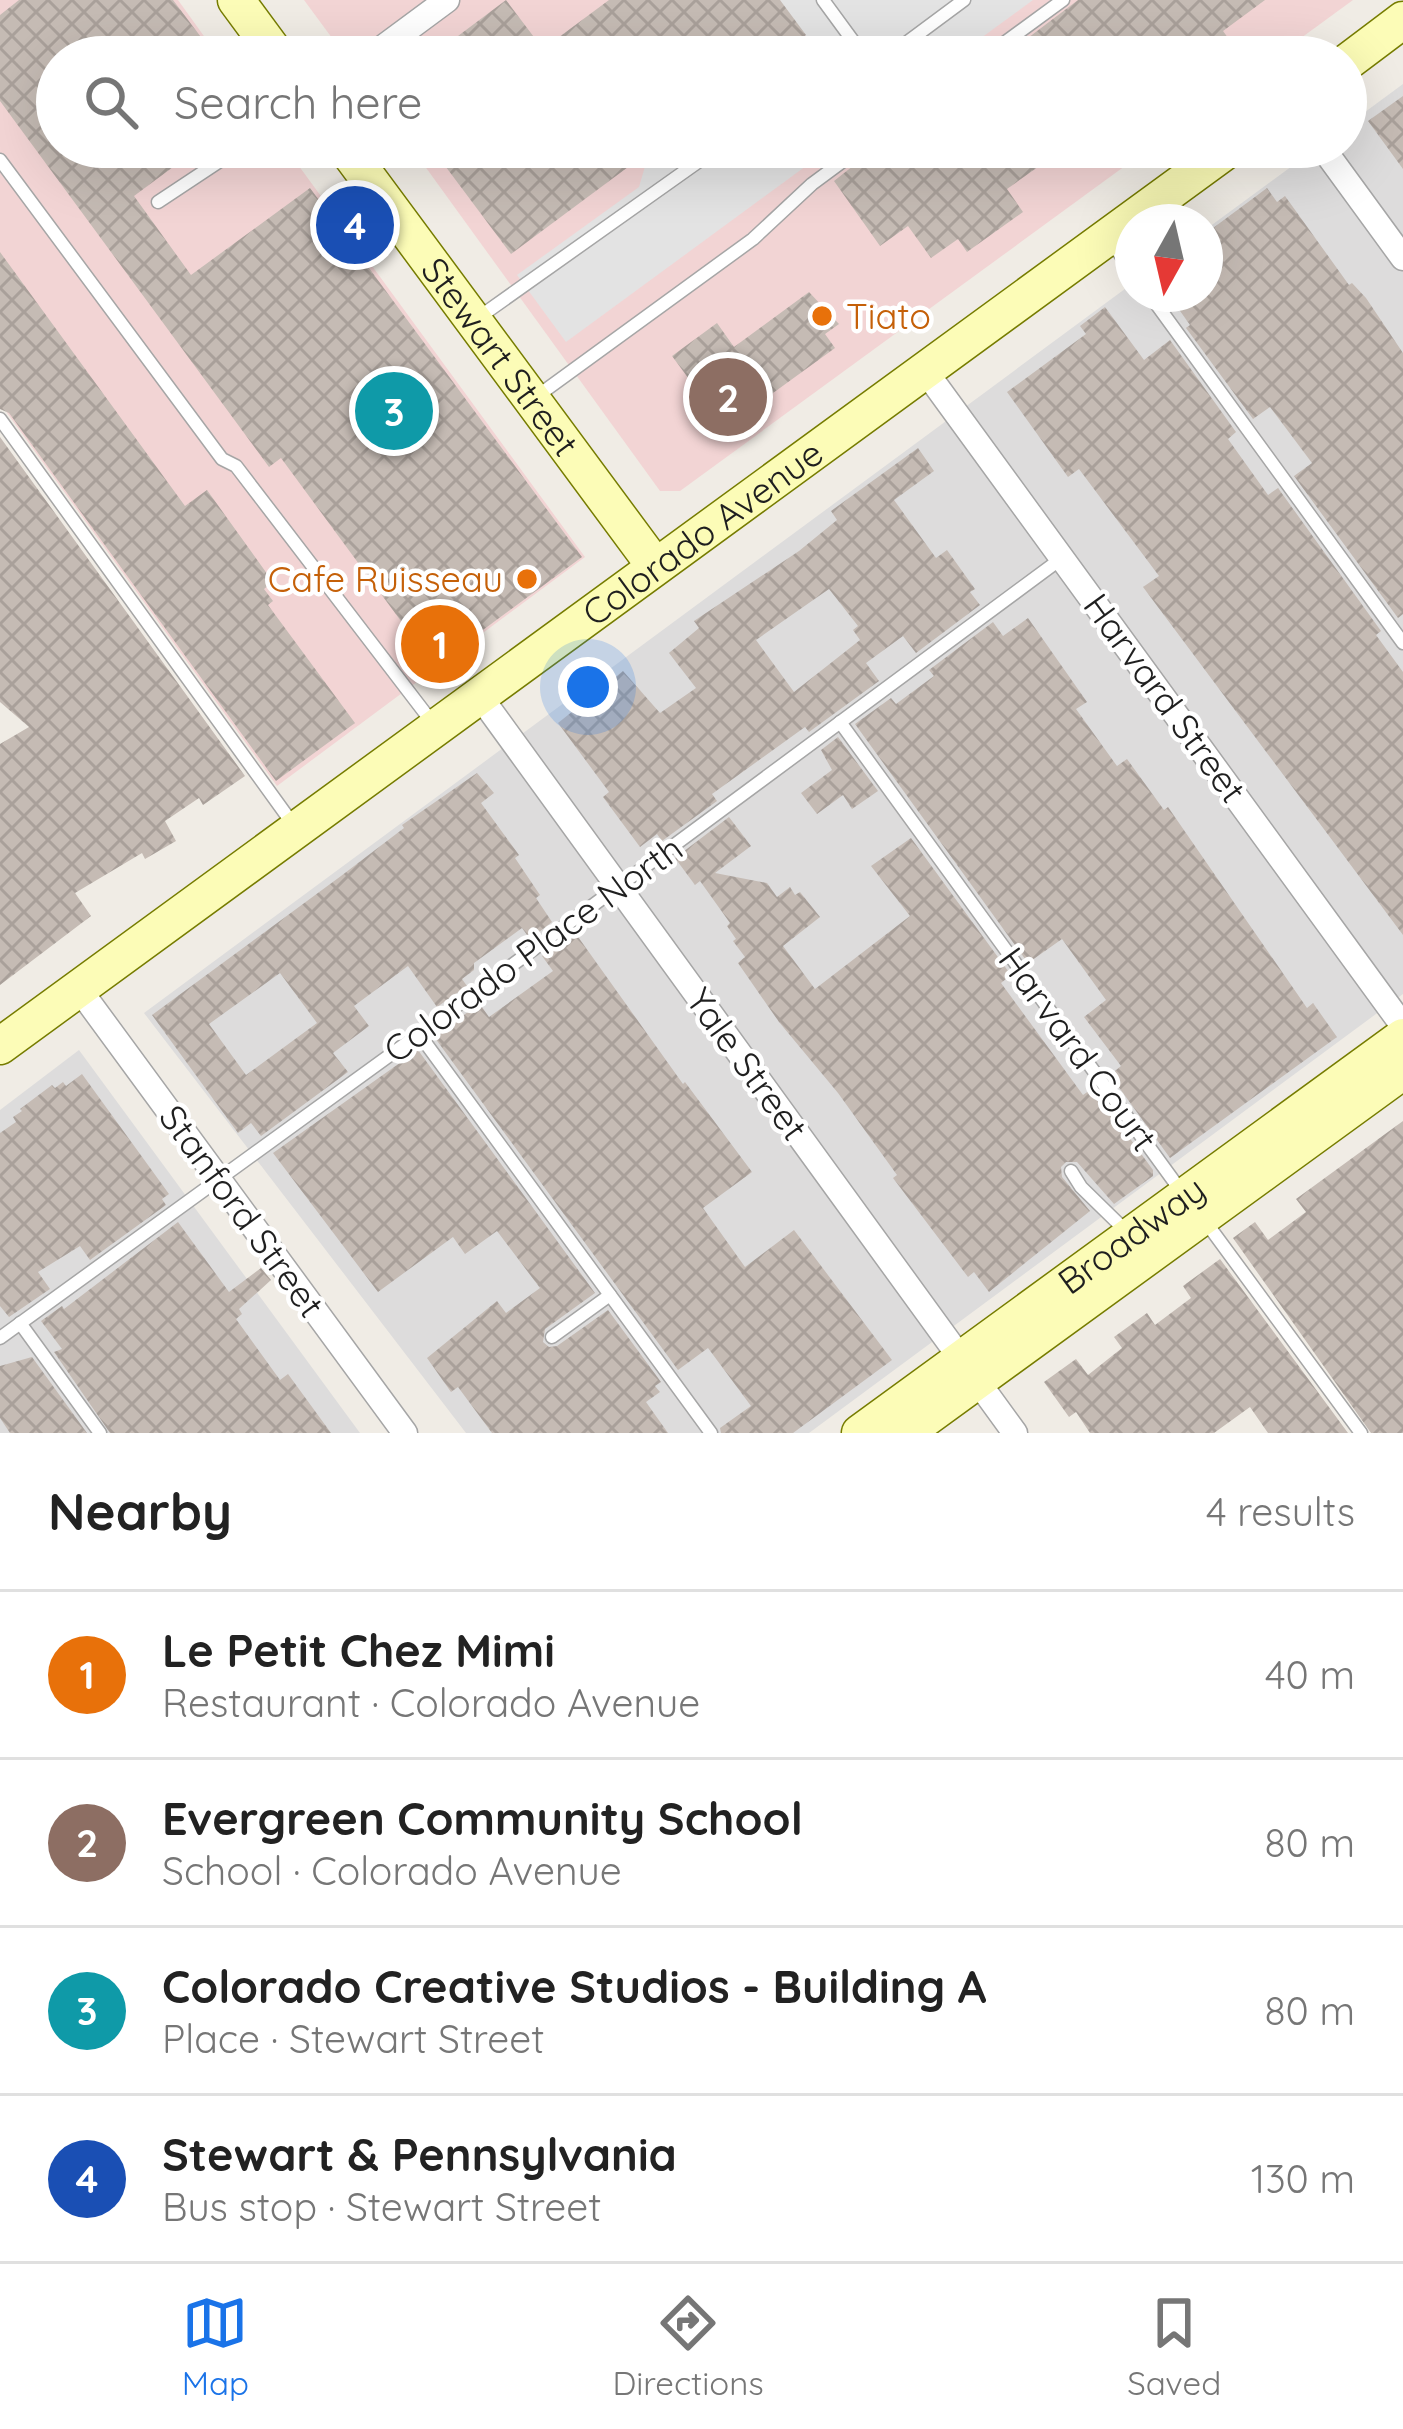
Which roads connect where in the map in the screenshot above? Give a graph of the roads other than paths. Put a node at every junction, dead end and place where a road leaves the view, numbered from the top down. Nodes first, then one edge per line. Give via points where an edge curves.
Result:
1 (236, 0) edge
2 (447, 0) edge
3 (823, 0) edge
4 (964, 0) edge
5 (1064, 0) edge
6 (1403, 20) edge
7 (263, 36) edge
8 (398, 36) edge
9 (848, 36) edge
10 (916, 36) edge
11 (1014, 36) edge
12 (1367, 47) edge
13 (0, 160) edge
14 (209, 168) edge
15 (360, 168) edge
16 (688, 168) edge
17 (834, 168) edge
18 (1202, 168) edge
19 (1337, 168) edge
20 (158, 202) dead end
21 (1107, 236) junction
22 (1115, 247) edge
23 (1403, 258) edge
24 (1162, 312) edge
25 (472, 322) junction
26 (926, 372) junction
27 (530, 401) junction
28 (0, 419) edge
29 (1063, 558) junction
30 (655, 566) junction
31 (1403, 643) edge
32 (479, 695) junction
33 (840, 722) junction
34 (436, 727) junction
35 (296, 828) junction
36 (619, 886) junction
37 (79, 989) junction
38 (1403, 1026) edge
39 (419, 1034) junction
40 (1403, 1037) edge
41 (0, 1046) edge
42 (1403, 1071) edge
43 (1071, 1171) dead end
44 (218, 1178) junction
45 (1194, 1208) junction
46 (1131, 1236) junction
47 (610, 1295) junction
48 (20, 1323) junction
49 (552, 1337) dead end
50 (0, 1338) edge
51 (968, 1370) junction
52 (100, 1433) edge
53 (405, 1433) edge
54 (711, 1433) edge
55 (860, 1433) edge
56 (905, 1433) edge
57 (1016, 1433) edge
58 (1360, 1433) edge

1 - 7 street
2 - 8 street
3 - 9 lane
4 - 10 lane
5 - 11 lane
6 - 12 street
13 - 34 lane via 222,459 236,466
14 - 20 lane
15 - 25 street, Stewart Street
16 - 25 lane
17 - 27 lane via 753,238
18 - 21 street, Colorado Avenue
19 - 23 street
21 - 22 lane
21 - 26 street, Colorado Avenue
24 - 31 lane
25 - 27 street, Stewart Street
26 - 29 street, Harvard Street
26 - 30 street, Colorado Avenue
27 - 30 street, Stewart Street
28 - 35 lane
29 - 33 lane, Colorado Place North
29 - 38 street, Harvard Street
30 - 32 street, Colorado Avenue
32 - 34 street, Colorado Avenue
32 - 36 street, Yale Street
33 - 36 lane, Colorado Place North
33 - 45 lane, Harvard Court
34 - 35 street, Colorado Avenue
35 - 37 street, Colorado Avenue
36 - 39 lane, Colorado Place North
36 - 51 street, Yale Street
37 - 41 street, Colorado Avenue
37 - 44 street, Stanford Street
39 - 44 lane, Colorado Place North
39 - 47 lane
40 - 45 street, Broadway
42 - 45 street, Broadway
43 - 46 lane
44 - 48 lane, Colorado Place North
44 - 53 street, Stanford Street
45 - 46 street, Broadway
45 - 51 street, Broadway
45 - 58 lane, Harvard Court
46 - 51 street, Broadway
47 - 49 lane
47 - 54 lane
48 - 50 lane, Colorado Place North
48 - 52 lane
51 - 55 street, Broadway
51 - 56 street, Broadway
51 - 57 street, Yale Street

